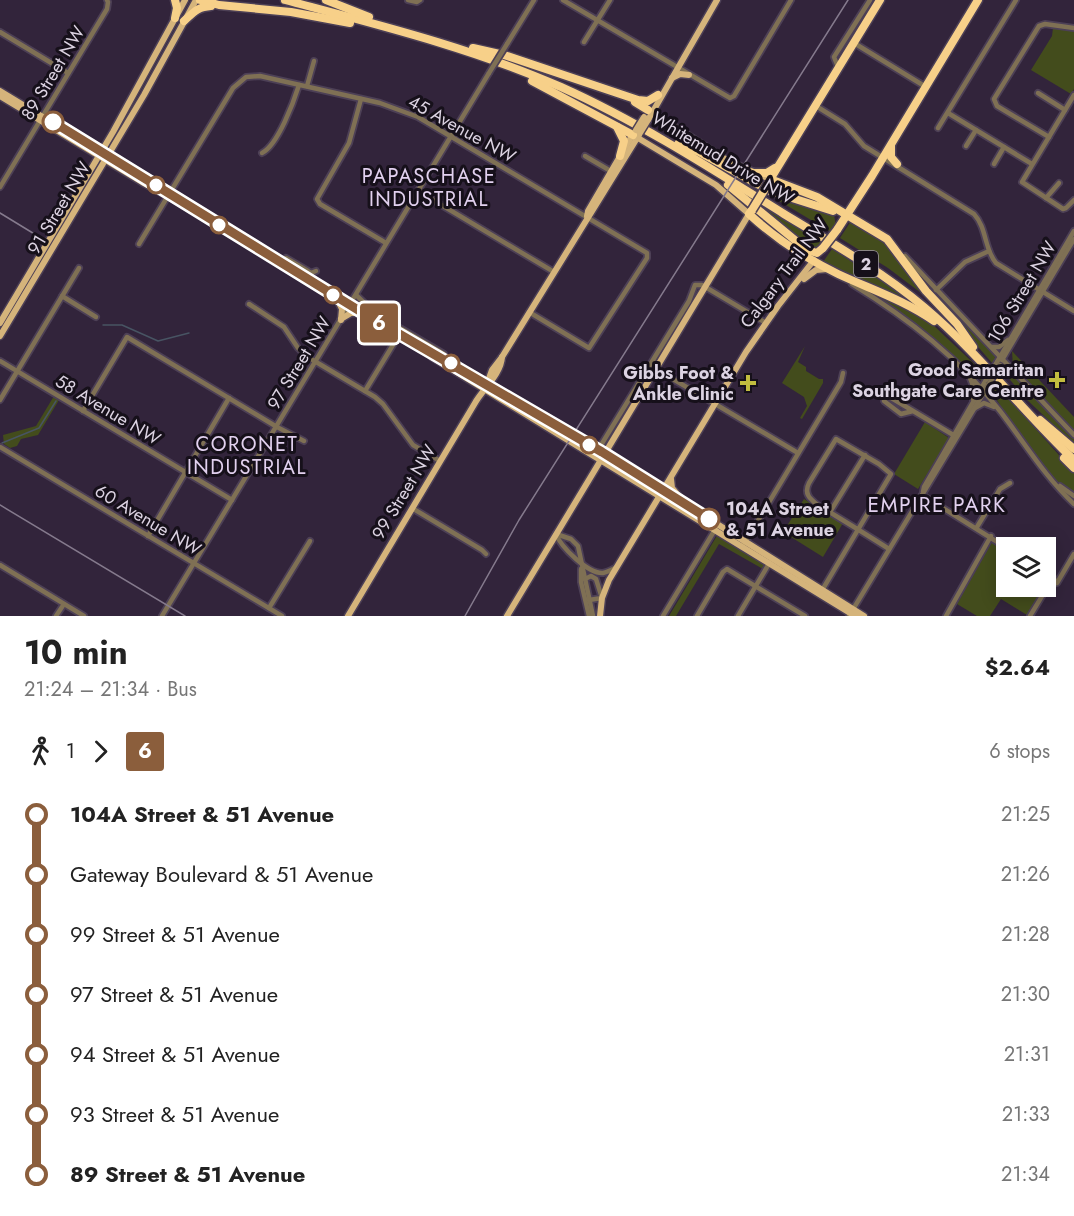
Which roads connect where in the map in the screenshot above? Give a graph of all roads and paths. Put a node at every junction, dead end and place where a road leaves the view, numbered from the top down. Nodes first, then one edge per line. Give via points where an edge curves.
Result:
1 (175, 0) edge
2 (185, 0) edge
3 (198, 0) edge
4 (285, 0) edge
5 (305, 0) edge
6 (326, 0) edge
7 (408, 0) edge
8 (534, 0) edge
9 (563, 0) edge
10 (610, 0) edge
11 (717, 0) edge
12 (791, 0) edge
13 (870, 0) edge
14 (880, 0) edge
15 (978, 0) edge
16 (1016, 0) edge
17 (107, 1) edge
18 (419, 1) edge
19 (252, 8) junction
20 (369, 17) junction
21 (175, 18) junction
22 (184, 21) junction
23 (598, 21) junction
24 (1074, 28) edge
25 (0, 32) edge
26 (423, 37) junction
27 (584, 42) dead end
28 (853, 43) junction
29 (473, 48) junction
30 (483, 57) junction
31 (314, 61) dead end
32 (838, 67) junction
33 (677, 68) junction
34 (68, 73) junction
35 (689, 75) junction
36 (672, 79) junction
37 (299, 85) junction
38 (308, 86) junction
39 (926, 87) junction
40 (0, 90) edge
41 (612, 92) junction
42 (1038, 93) dead end
43 (658, 94) junction
44 (1074, 95) edge
45 (0, 96) edge
46 (361, 99) junction
47 (816, 104) junction
48 (127, 108) junction
49 (1065, 110) junction
50 (948, 113) junction
51 (648, 115) junction
52 (42, 118) junction
53 (615, 125) junction
54 (938, 128) dead end
55 (976, 130) junction
56 (113, 132) junction
57 (636, 134) junction
58 (451, 135) junction
59 (1049, 136) junction
60 (77, 143) junction
61 (650, 145) junction
62 (891, 145) junction
63 (114, 146) junction
64 (677, 146) junction
65 (966, 146) dead end
66 (94, 147) junction
67 (1004, 147) junction
68 (629, 150) junction
69 (262, 153) dead end
70 (104, 156) junction
71 (585, 156) dead end
72 (621, 156) junction
73 (884, 157) junction
74 (780, 164) junction
75 (994, 164) dead end
76 (1032, 164) junction
77 (114, 165) junction
78 (898, 166) junction
79 (90, 171) junction
80 (0, 172) edge
81 (134, 172) junction
82 (614, 173) junction
83 (753, 173) junction
84 (7, 176) junction
85 (769, 182) junction
86 (1059, 183) dead end
87 (91, 185) junction
88 (0, 187) edge
89 (418, 190) junction
90 (168, 194) junction
91 (84, 196) junction
92 (729, 196) junction
93 (860, 196) junction
94 (1046, 198) junction
95 (1074, 200) edge
96 (751, 212) junction
97 (847, 215) junction
98 (587, 217) junction
99 (743, 225) junction
100 (866, 226) junction
101 (1074, 231) edge
102 (835, 234) junction
103 (887, 239) junction
104 (1074, 239) edge
105 (987, 240) junction
106 (386, 243) junction
107 (139, 244) dead end
108 (823, 248) junction
109 (989, 251) junction
110 (980, 255) junction
111 (286, 258) dead end
112 (814, 260) junction
113 (295, 267) junction
114 (79, 268) dead end
115 (316, 271) dead end
116 (833, 271) junction
117 (554, 272) junction
118 (796, 284) junction
119 (706, 287) junction
120 (936, 290) junction
121 (1041, 290) junction
122 (356, 295) junction
123 (62, 296) junction
124 (334, 296) junction
125 (249, 304) dead end
126 (350, 305) junction
127 (1074, 311) edge
128 (529, 312) junction
129 (363, 313) junction
130 (96, 317) dead end
131 (340, 320) junction
132 (1, 322) edge
133 (766, 323) junction
134 (675, 331) junction
135 (399, 335) junction
136 (0, 336) edge
137 (1010, 339) junction
138 (963, 342) junction
139 (989, 346) junction
140 (974, 347) junction
141 (1008, 350) junction
142 (0, 361) edge
143 (1000, 361) junction
144 (315, 362) junction
145 (445, 362) junction
146 (963, 368) junction
147 (656, 369) junction
148 (1012, 369) junction
149 (17, 371) junction
150 (493, 372) junction
151 (843, 373) dead end
152 (471, 377) junction
153 (485, 386) junction
154 (985, 386) junction
155 (366, 391) junction
156 (638, 393) junction
157 (499, 394) junction
158 (229, 398) junction
159 (0, 400) edge
160 (475, 403) junction
161 (714, 404) junction
162 (972, 408) junction
163 (999, 410) junction
164 (83, 411) junction
165 (914, 411) junction
166 (1035, 418) junction
167 (277, 427) junction
168 (1074, 435) edge
169 (955, 437) junction
170 (304, 441) dead end
171 (0, 447) edge
172 (1074, 449) edge
173 (588, 451) junction
174 (798, 453) junction
175 (601, 454) junction
176 (1074, 454) edge
177 (865, 455) junction
178 (1074, 460) edge
179 (440, 461) junction
180 (596, 468) junction
181 (1074, 468) edge
182 (185, 472) junction
183 (672, 476) junction
184 (1051, 478) junction
185 (1010, 483) dead end
186 (661, 493) junction
187 (922, 493) junction
188 (1074, 496) edge
189 (232, 500) junction
190 (673, 504) junction
191 (686, 504) junction
192 (1074, 504) edge
193 (412, 508) junction
194 (651, 509) junction
195 (830, 512) junction
196 (977, 527) junction
197 (717, 528) junction
198 (858, 530) junction
199 (556, 534) junction
200 (148, 536) junction
201 (992, 536) junction
202 (996, 539) edge
203 (310, 541) dead end
204 (744, 544) junction
205 (579, 548) junction
206 (889, 549) junction
207 (486, 554) dead end
208 (572, 554) junction
209 (1074, 554) edge
210 (770, 561) junction
211 (195, 563) junction
212 (582, 563) junction
213 (0, 566) edge
214 (617, 567) junction
215 (586, 578) junction
216 (1056, 580) edge
217 (581, 582) junction
218 (756, 586) junction
219 (821, 592) junction
220 (1042, 597) edge
221 (602, 598) junction
222 (588, 600) junction
223 (858, 602) junction
224 (64, 604) junction
225 (845, 604) junction
226 (269, 609) junction
227 (852, 614) edge
228 (56, 616) edge
229 (84, 616) edge
230 (162, 616) edge
231 (282, 616) edge
232 (348, 616) edge
233 (507, 616) edge
234 (591, 616) edge
235 (600, 616) edge
236 (663, 616) edge
237 (697, 616) edge
238 (738, 616) edge
239 (805, 616) edge
240 (864, 616) edge
241 (946, 616) edge
242 (1030, 616) edge

1 - 21 highway
2 - 21 main road, 91 Street NW
3 - 19 highway
3 - 22 main road, 91 Street NW
4 - 26 highway, Whitemud Drive NW
5 - 20 highway, Whitemud Drive NW
6 - 20 highway
7 - 18 street
8 - 58 street, 97 Street NW, bridge
9 - 23 street
10 - 23 street
11 - 33 main road, 99 Street NW
12 - 35 street via 734,96 730,98
13 - 32 street via 834,57
14 - 28 highway
15 - 39 highway, Calgary Trail NW
16 - 50 street
17 - 34 street, 89 Street NW via 107,9
19 - 22 highway via 202,7
19 - 26 highway via 307,14
20 - 29 highway, Whitemud Drive NW
21 - 48 main road, 91 Street NW
22 - 63 main road, 91 Street NW
23 - 27 street
23 - 33 street
24 - 59 street via 1040,25 994,102
25 - 34 street
26 - 30 highway, Whitemud Drive NW
28 - 32 highway
28 - 39 street
29 - 41 highway
29 - 64 highway, Whitemud Drive NW via 584,93
30 - 53 highway
30 - 64 highway, Whitemud Drive NW via 582,97
31 - 38 street
32 - 47 highway
33 - 35 street
33 - 36 main road, 99 Street NW
33 - 43 main road, 99 Street NW
34 - 52 street, 89 Street NW
35 - 36 main road via 680,74
36 - 51 main road, 99 Street NW
37 - 38 street, 45 Avenue NW
37 - 69 street via 293,107 269,148
37 - 90 street, 45 Avenue NW via 260,76 246,77 237,83
38 - 46 street, 45 Avenue NW
39 - 62 highway, Calgary Trail NW
40 - 52 main road
41 - 43 highway via 644,101
41 - 51 highway
42 - 49 street
43 - 51 main road, 99 Street NW
44 - 49 street
45 - 52 main road
46 - 58 street, 45 Avenue NW via 390,106
46 - 106 street via 349,143 317,200
47 - 73 street via 846,123
47 - 74 highway
48 - 56 main road, 91 Street NW
48 - 70 main road
49 - 59 street
50 - 54 street
50 - 55 street
51 - 57 main road, 99 Street NW, bridge
51 - 83 main road
52 - 60 main road
52 - 66 main road
52 - 84 street, 89 Street NW
53 - 57 highway
53 - 72 highway via 624,139
55 - 65 street
55 - 67 street
56 - 66 main road
56 - 70 main road, 91 Street NW
57 - 61 main road
57 - 68 main road, 99 Street NW
57 - 72 main road, 99 Street NW
58 - 89 street, 97 Street NW
58 - 98 street, 45 Avenue NW
59 - 76 street
60 - 70 main road
60 - 79 main road via 91,158
61 - 68 main road via 639,144
61 - 92 main road
62 - 73 highway, Calgary Trail NW
62 - 78 highway via 891,158
63 - 70 main road, 91 Street NW
63 - 81 main road via 116,155
64 - 102 highway, Whitemud Drive NW
64 - 102 highway via 699,152 770,191 833,211 838,217
64 - 108 highway via 802,247 815,253
64 - 138 highway, Whitemud Drive NW / 2 via 885,277
66 - 70 main road
67 - 75 street
67 - 76 street
68 - 82 main road, 99 Street NW
70 - 77 main road
70 - 79 main road, 91 Street NW
70 - 81 main road
70 - 87 main road, 91 Street NW
70 - 91 main road
71 - 82 street
72 - 82 main road, 99 Street NW
73 - 78 street
73 - 93 highway, Calgary Trail NW
74 - 83 highway via 767,173
74 - 85 highway
76 - 94 street via 1023,182
77 - 87 main road
77 - 90 main road
78 - 105 street via 974,214
79 - 132 main road, 91 Street NW
80 - 84 street
81 - 90 main road
82 - 98 main road, 99 Street NW
83 - 85 main road
84 - 88 street, 89 Street NW
85 - 96 highway, bridge
85 - 97 highway via 812,194
86 - 94 street
87 - 91 main road, 91 Street NW
89 - 106 street, 97 Street NW
89 - 117 street
90 - 107 street
90 - 113 main road
91 - 136 main road, 91 Street NW
92 - 96 main road
92 - 99 main road via 742,212
93 - 97 highway, Calgary Trail NW
93 - 100 highway via 858,214
94 - 95 street via 1064,209
96 - 99 main road
96 - 112 highway via 776,238
97 - 100 highway
97 - 102 highway, Calgary Trail NW
98 - 117 main road, 99 Street NW
98 - 128 street, 45 Avenue NW via 647,254 589,348
99 - 119 main road
100 - 103 highway
101 - 121 street, 106 Street NW
102 - 108 highway, Calgary Trail NW / 2, bridge
102 - 140 highway, Whitemud Drive NW / 2 via 917,295
103 - 120 street
103 - 140 highway
104 - 121 street, 106 Street NW
105 - 109 street
105 - 110 street
106 - 122 street, 97 Street NW
108 - 112 highway, Calgary Trail NW
109 - 110 street
109 - 121 street via 998,264
110 - 120 street via 962,264
111 - 113 street
112 - 116 highway
112 - 118 main road, Calgary Trail NW
113 - 115 street
113 - 124 main road
114 - 123 street
116 - 118 main road via 814,270
116 - 138 highway via 913,307
116 - 146 street via 914,325
117 - 128 main road, 99 Street NW
118 - 133 main road, Calgary Trail NW
119 - 133 street
119 - 134 main road
119 - 134 street via 699,284 693,288
120 - 139 street
121 - 127 street
121 - 137 street, 106 Street NW
121 - 141 street, 106 Street NW
122 - 126 street, 97 Street NW
122 - 145 street via 376,314 444,354
123 - 130 street
123 - 149 street
124 - 126 main road
124 - 131 main road via 341,307
125 - 144 street via 284,327 302,353
126 - 129 main road
126 - 131 street, 97 Street NW
128 - 150 main road, 99 Street NW
129 - 131 main road via 351,313
129 - 135 main road
131 - 144 street, 97 Street NW
133 - 161 main road, Calgary Trail NW
134 - 147 main road
134 - 156 street
135 - 145 main road
135 - 155 street
137 - 139 street via 998,348
137 - 143 street, 106 Street NW
138 - 166 highway, Whitemud Drive NW / 2
139 - 143 street
140 - 166 highway, Whitemud Drive NW / 2
141 - 143 street, 106 Street NW
141 - 148 street
142 - 149 street, 58 Avenue NW
143 - 148 street
143 - 154 street, 106 Street NW, bridge
144 - 155 street
144 - 167 street, 97 Street NW
145 - 152 main road
146 - 154 street
146 - 162 street via 975,391
147 - 156 main road
147 - 161 street
148 - 168 street
149 - 159 street
149 - 164 street, 58 Avenue NW
150 - 152 main road
150 - 153 main road, 99 Street NW
150 - 157 main road
151 - 174 street
152 - 153 main road
152 - 160 main road
153 - 157 main road
153 - 160 main road, 99 Street NW
154 - 162 street, 106 Street NW
154 - 163 street
155 - 179 street via 383,404 413,445
156 - 175 main road
157 - 160 main road
157 - 173 main road
157 - 175 main road
158 - 164 street via 128,337
158 - 167 street
158 - 182 street
160 - 179 main road, 99 Street NW
161 - 174 street
161 - 183 main road, Calgary Trail NW
162 - 163 street via 986,403
162 - 169 street, 106 Street NW
163 - 184 street
164 - 182 street, 58 Avenue NW
165 - 165 street via 888,396 885,397 884,402 901,414
165 - 169 street
166 - 172 highway
166 - 176 highway, Whitemud Drive NW / 2
166 - 178 highway, Whitemud Drive NW / 2
166 - 181 highway
167 - 170 street
167 - 189 street, 97 Street NW
169 - 187 street, 106 Street NW
171 - 200 street, 60 Avenue NW
173 - 175 main road
173 - 180 main road via 596,459
174 - 204 street
175 - 180 main road
175 - 186 main road
177 - 195 street
177 - 195 street via 837,438 809,483 811,500
177 - 198 street via 891,472
179 - 193 main road, 99 Street NW
180 - 199 main road
182 - 189 street, 58 Avenue NW
182 - 200 street
183 - 186 main road, Calgary Trail NW
183 - 191 main road via 672,488
184 - 188 street
184 - 192 street
185 - 196 street via 1000,489
186 - 190 main road
186 - 191 main road
186 - 194 main road, Calgary Trail NW
187 - 196 street
187 - 206 street, 106 Street NW
189 - 211 street, 97 Street NW
190 - 194 main road via 663,502
190 - 197 main road
191 - 197 main road
193 - 207 street
193 - 232 main road, 99 Street NW
194 - 214 main road, Calgary Trail NW
195 - 198 street
196 - 201 street
197 - 204 main road
197 - 236 street
198 - 206 street
198 - 219 street
199 - 205 street via 571,539
199 - 208 street
199 - 233 main road
200 - 211 street, 60 Avenue NW
201 - 202 street
201 - 241 street
203 - 226 street
204 - 210 main road
205 - 208 street via 573,546
205 - 212 street
206 - 223 street, 106 Street NW
208 - 212 street
208 - 217 street via 580,564
209 - 216 street
210 - 218 street
210 - 219 main road
211 - 226 street, 60 Avenue NW
211 - 230 street, 97 Street NW
212 - 214 street via 601,573
212 - 215 street
213 - 224 street
214 - 221 main road, Calgary Trail NW
215 - 217 street
215 - 221 street via 596,579
215 - 222 street
217 - 222 street
218 - 237 street via 726,570
218 - 238 street
218 - 239 street
219 - 225 main road
219 - 227 main road
220 - 242 street
221 - 222 street
221 - 235 main road, Calgary Trail NW
222 - 234 street
223 - 225 main road
223 - 227 street, 106 Street NW
224 - 228 street
224 - 229 street
225 - 227 main road
226 - 231 street, 60 Avenue NW
227 - 240 main road

